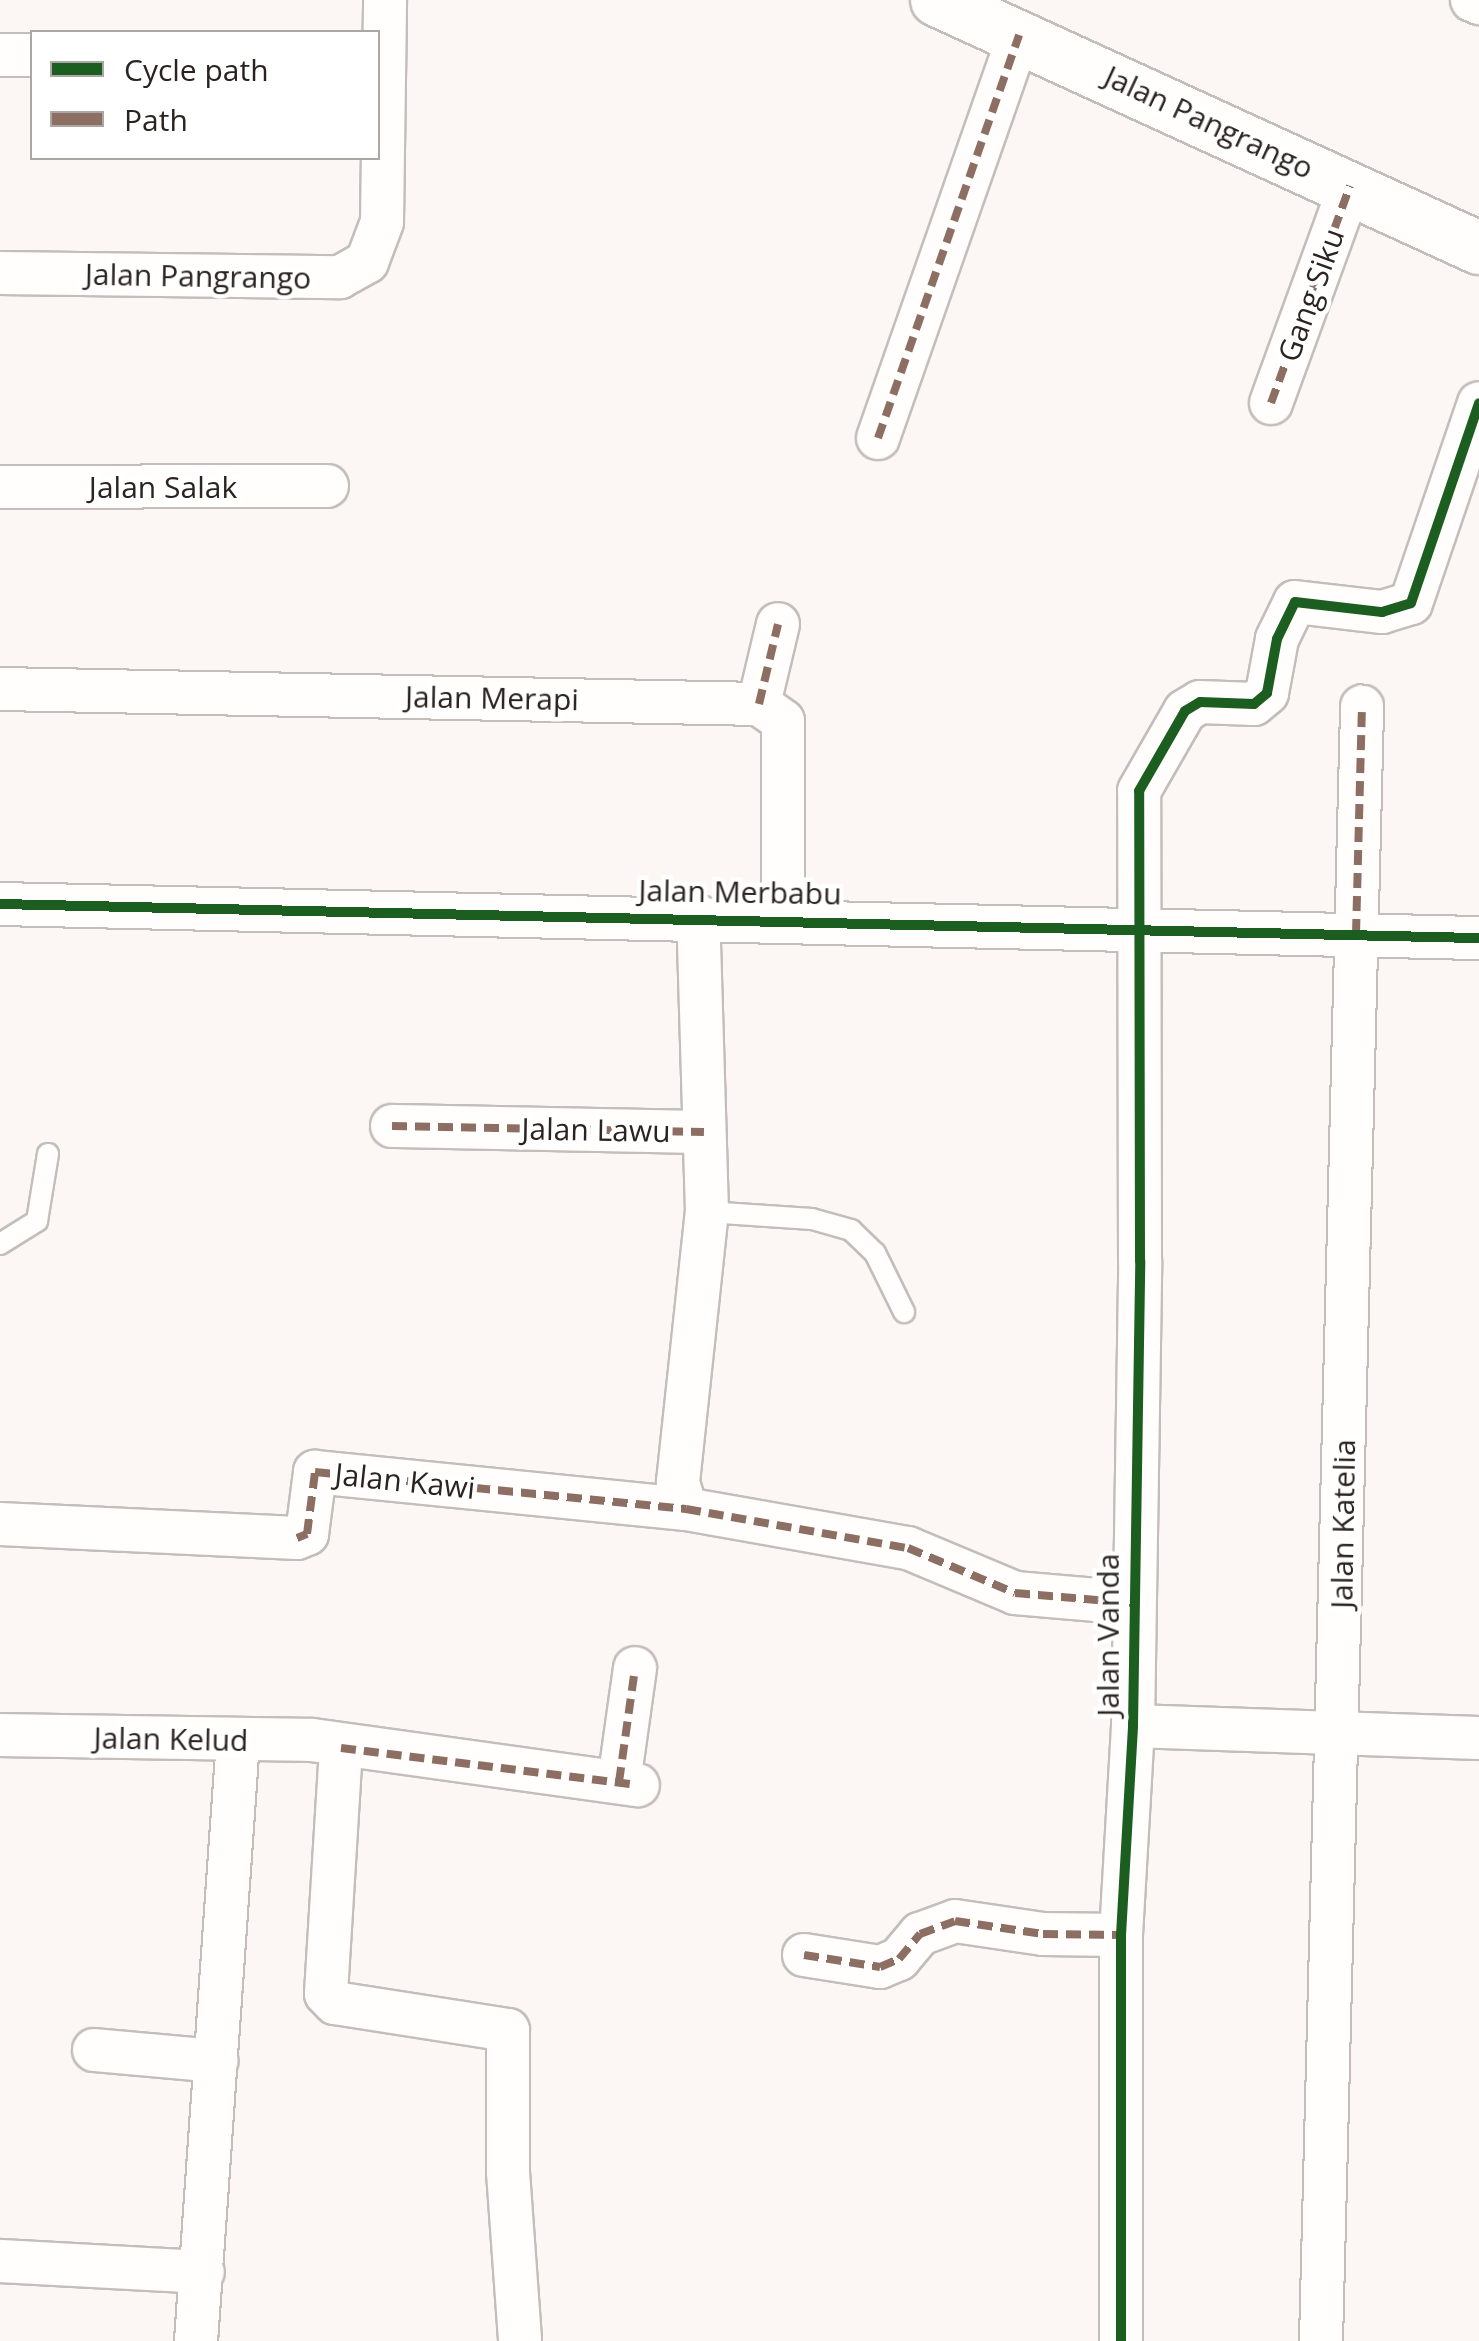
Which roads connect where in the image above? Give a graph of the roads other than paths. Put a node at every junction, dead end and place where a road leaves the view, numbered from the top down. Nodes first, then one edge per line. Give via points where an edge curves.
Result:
1 (386, 0) edge
2 (937, 0) edge
3 (1472, 0) edge
4 (1479, 4) edge
5 (1019, 35) junction
6 (0, 54) edge
7 (30, 55) edge
8 (381, 56) edge
9 (380, 148) edge
10 (380, 160) edge
11 (1350, 186) junction
12 (1479, 248) edge
13 (0, 273) edge
14 (1271, 403) dead end
15 (1479, 403) edge
16 (878, 438) dead end
17 (327, 486) dead end
18 (0, 487) edge
19 (778, 624) dead end
20 (0, 688) edge
21 (759, 704) junction
22 (1362, 707) dead end
23 (0, 904) edge
24 (698, 916) junction
25 (783, 918) junction
26 (1139, 930) junction
27 (1356, 934) junction
28 (1479, 938) edge
29 (392, 1126) dead end
30 (704, 1132) junction
31 (48, 1154) dead end
32 (707, 1212) junction
33 (0, 1244) edge
34 (904, 1312) dead end
35 (686, 1509) junction
36 (0, 1524) edge
37 (1132, 1603) junction
38 (636, 1668) dead end
39 (1133, 1726) junction
40 (1338, 1733) junction
41 (0, 1735) edge
42 (1479, 1738) edge
43 (238, 1741) junction
44 (341, 1748) junction
45 (1122, 1935) junction
46 (804, 1954) dead end
47 (94, 2050) dead end
48 (217, 2061) junction
49 (0, 2260) edge
50 (203, 2272) junction
51 (196, 2341) edge
52 (520, 2341) edge
53 (1121, 2341) edge
54 (1322, 2341) edge

1 - 8 street, Jalan Pangrango
2 - 5 street, Jalan Pangrango
3 - 4 street
5 - 11 street, Jalan Pangrango
5 - 16 street
6 - 7 street
8 - 9 street, Jalan Pangrango
10 - 13 street, Jalan Pangrango via 379,240 367,262 340,278
11 - 12 street, Jalan Pangrango
11 - 14 street, Gang Siku
15 - 26 street, Jalan Vanda via 1411,603 1382,612 1296,602 1261,699 1200,702 1185,711 1139,790
17 - 18 street, Jalan Salak
19 - 21 street
20 - 21 street, Jalan Merapi
21 - 25 street via 783,722
22 - 27 street, Jalan Katelia
23 - 24 street, Jalan Merbabu
24 - 25 street, Jalan Merbabu
24 - 30 street, Jalan Lawu
25 - 26 street, Jalan Merbabu
26 - 27 street, Jalan Merbabu
26 - 37 street, Jalan Vanda
27 - 28 street, Jalan Merbabu
27 - 40 street, Jalan Katelia
29 - 30 street, Jalan Lawu
30 - 32 street
31 - 33 lane via 37,1221
32 - 34 lane via 812,1219 851,1230 875,1253
32 - 35 street via 678,1482
35 - 36 street, Jalan Kawi via 315,1472 307,1534 297,1538
35 - 37 street via 908,1548 1015,1593
37 - 39 street, Jalan Vanda
38 - 44 street, Jalan Kelud via 628,1783
39 - 40 street
39 - 45 street, Jalan Vanda
40 - 42 street
40 - 54 street, Jalan Katelia
41 - 43 street, Jalan Kelud
43 - 44 street, Jalan Kelud via 312,1740
43 - 48 street
44 - 52 street via 326,1994 335,2003 508,2030 508,2172
45 - 46 street via 1044,1934 955,1921 920,1934 899,1958 880,1967
45 - 53 street, Jalan Vanda
47 - 48 street
48 - 50 street
49 - 50 street
50 - 51 street

